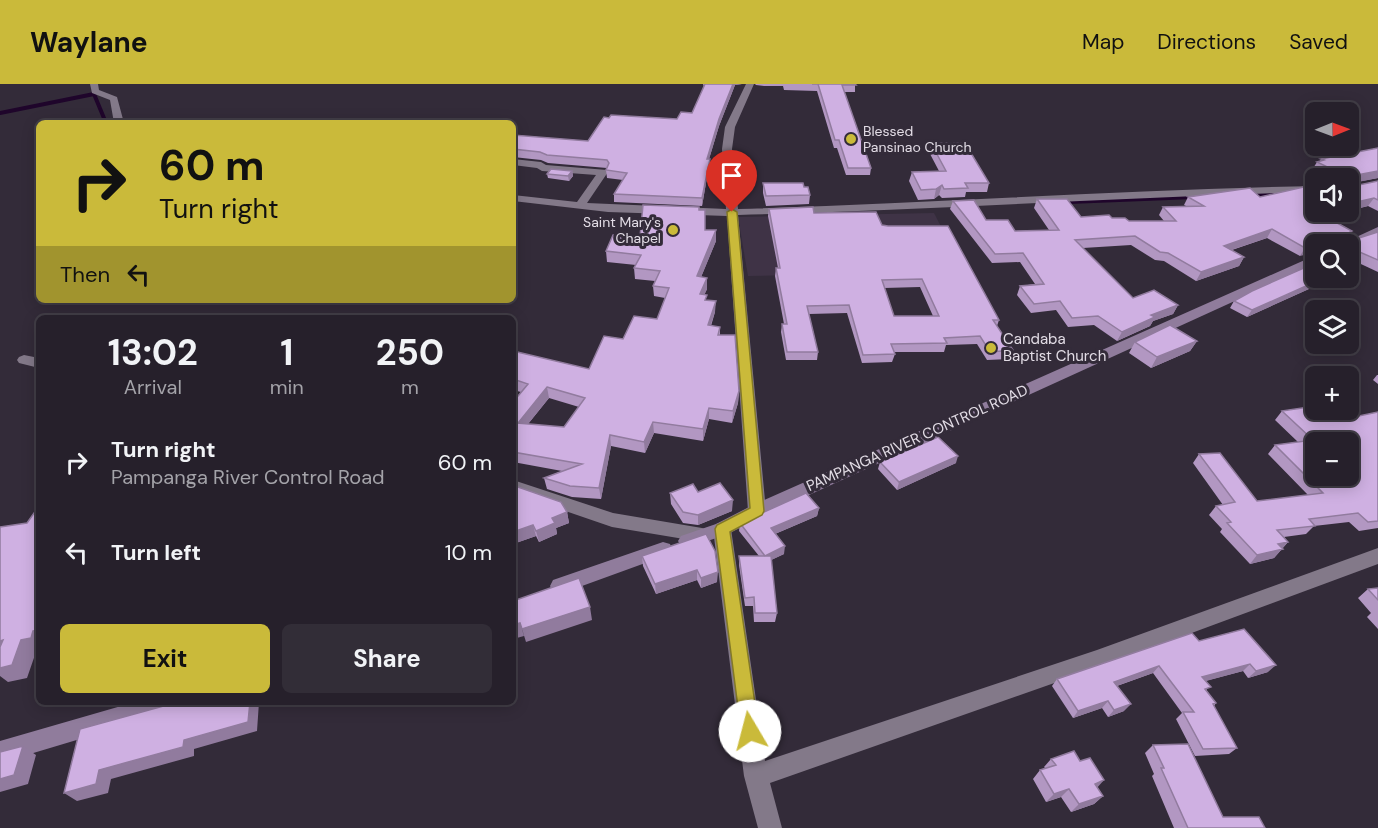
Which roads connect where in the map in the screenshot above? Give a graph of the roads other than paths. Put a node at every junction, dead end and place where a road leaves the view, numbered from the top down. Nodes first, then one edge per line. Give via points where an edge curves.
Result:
1 (94, 84) edge
2 (750, 84) edge
3 (118, 120) edge
4 (516, 162) edge
5 (1305, 189) edge
6 (516, 198) edge
7 (580, 206) junction
8 (732, 212) junction
9 (1378, 231) edge
10 (1359, 239) edge
11 (1305, 264) edge
12 (516, 487) edge
13 (757, 511) junction
14 (712, 532) junction
15 (1378, 556) edge
16 (545, 591) edge
17 (160, 705) edge
18 (0, 752) edge
19 (756, 776) junction
20 (770, 828) edge

1 - 3 street via 94,91 114,99
2 - 8 street via 728,134
4 - 7 street via 603,172
5 - 8 street
6 - 7 street
7 - 8 street via 677,213
8 - 13 street
9 - 10 main road
11 - 13 main road, PAMPANGA RIVER CONTROL ROAD
12 - 14 street via 612,520
13 - 14 main road, PAMPANGA RIVER CONTROL ROAD
14 - 16 main road, PAMPANGA RIVER CONTROL ROAD
14 - 19 street
15 - 19 street
17 - 18 main road
19 - 20 street

